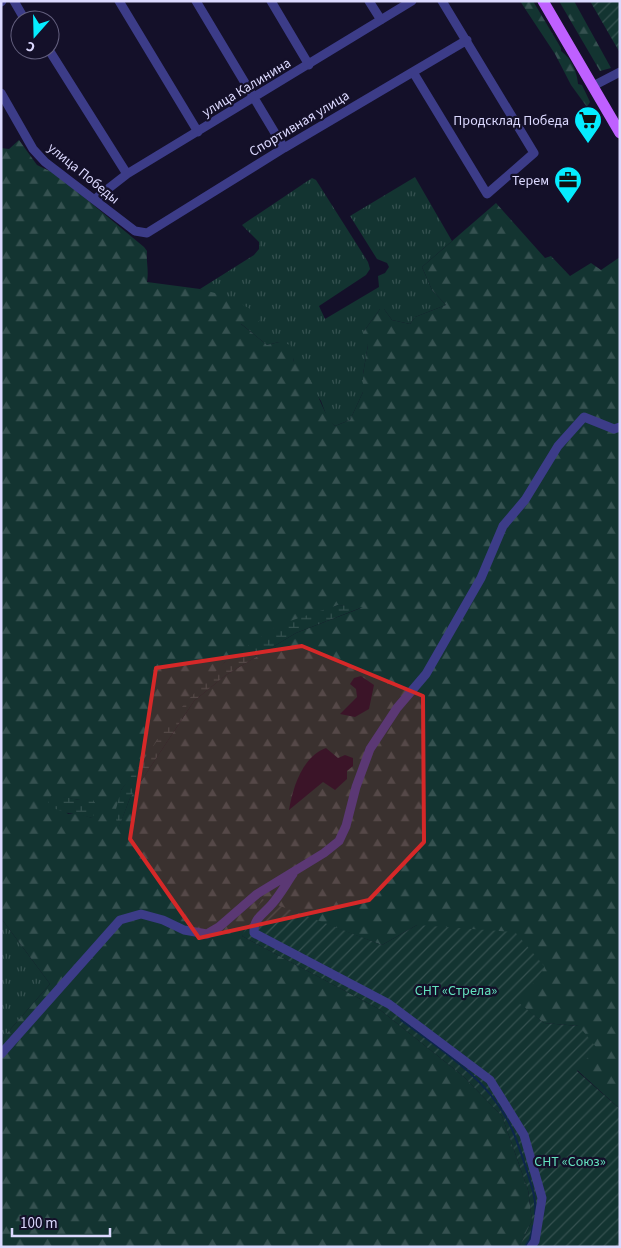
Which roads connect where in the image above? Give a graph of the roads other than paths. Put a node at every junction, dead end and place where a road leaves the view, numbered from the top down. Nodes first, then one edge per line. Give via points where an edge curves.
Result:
1 (119, 1) edge
2 (196, 1) edge
3 (270, 1) edge
4 (370, 1) edge
5 (412, 1) edge
6 (442, 1) edge
7 (543, 1) edge
8 (550, 1) edge
9 (381, 20) junction
10 (467, 40) junction
11 (55, 60) edge
12 (309, 65) junction
13 (413, 72) junction
14 (620, 72) edge
15 (595, 84) junction
16 (1, 93) edge
17 (253, 99) junction
18 (620, 119) edge
19 (198, 132) junction
20 (620, 132) edge
21 (284, 148) junction
22 (127, 174) junction
23 (95, 199) junction
24 (147, 232) joint
25 (620, 427) edge
26 (295, 872) junction
27 (1, 1054) edge
28 (531, 1247) edge

1 - 19 street
2 - 17 street
3 - 12 street
4 - 9 street
5 - 9 street, улица Калинина
6 - 10 street
7 - 15 main road
8 - 15 main road
9 - 12 street, улица Калинина
10 - 13 street, Спортивная улица
10 - 13 street via 534,153 487,194
11 - 22 street
12 - 17 street, улица Калинина
13 - 21 street, Спортивная улица
14 - 15 street
15 - 18 main road
15 - 20 main road
16 - 23 street, улица Победы via 33,148 45,162
17 - 19 street, улица Калинина
17 - 21 street
19 - 22 street, улица Калинина
21 - 24 street, Спортивная улица
22 - 23 street, улица Калинина
23 - 24 street, улица Победы via 135,231
25 - 26 street via 614,429 584,417 558,446 525,500 503,526 481,578 426,674 397,708 370,749 339,841
26 - 27 street via 257,894 219,928 207,934 184,930 141,914 120,920
26 - 28 street via 260,915 254,933 389,1004 490,1080 524,1135 542,1198 535,1241

